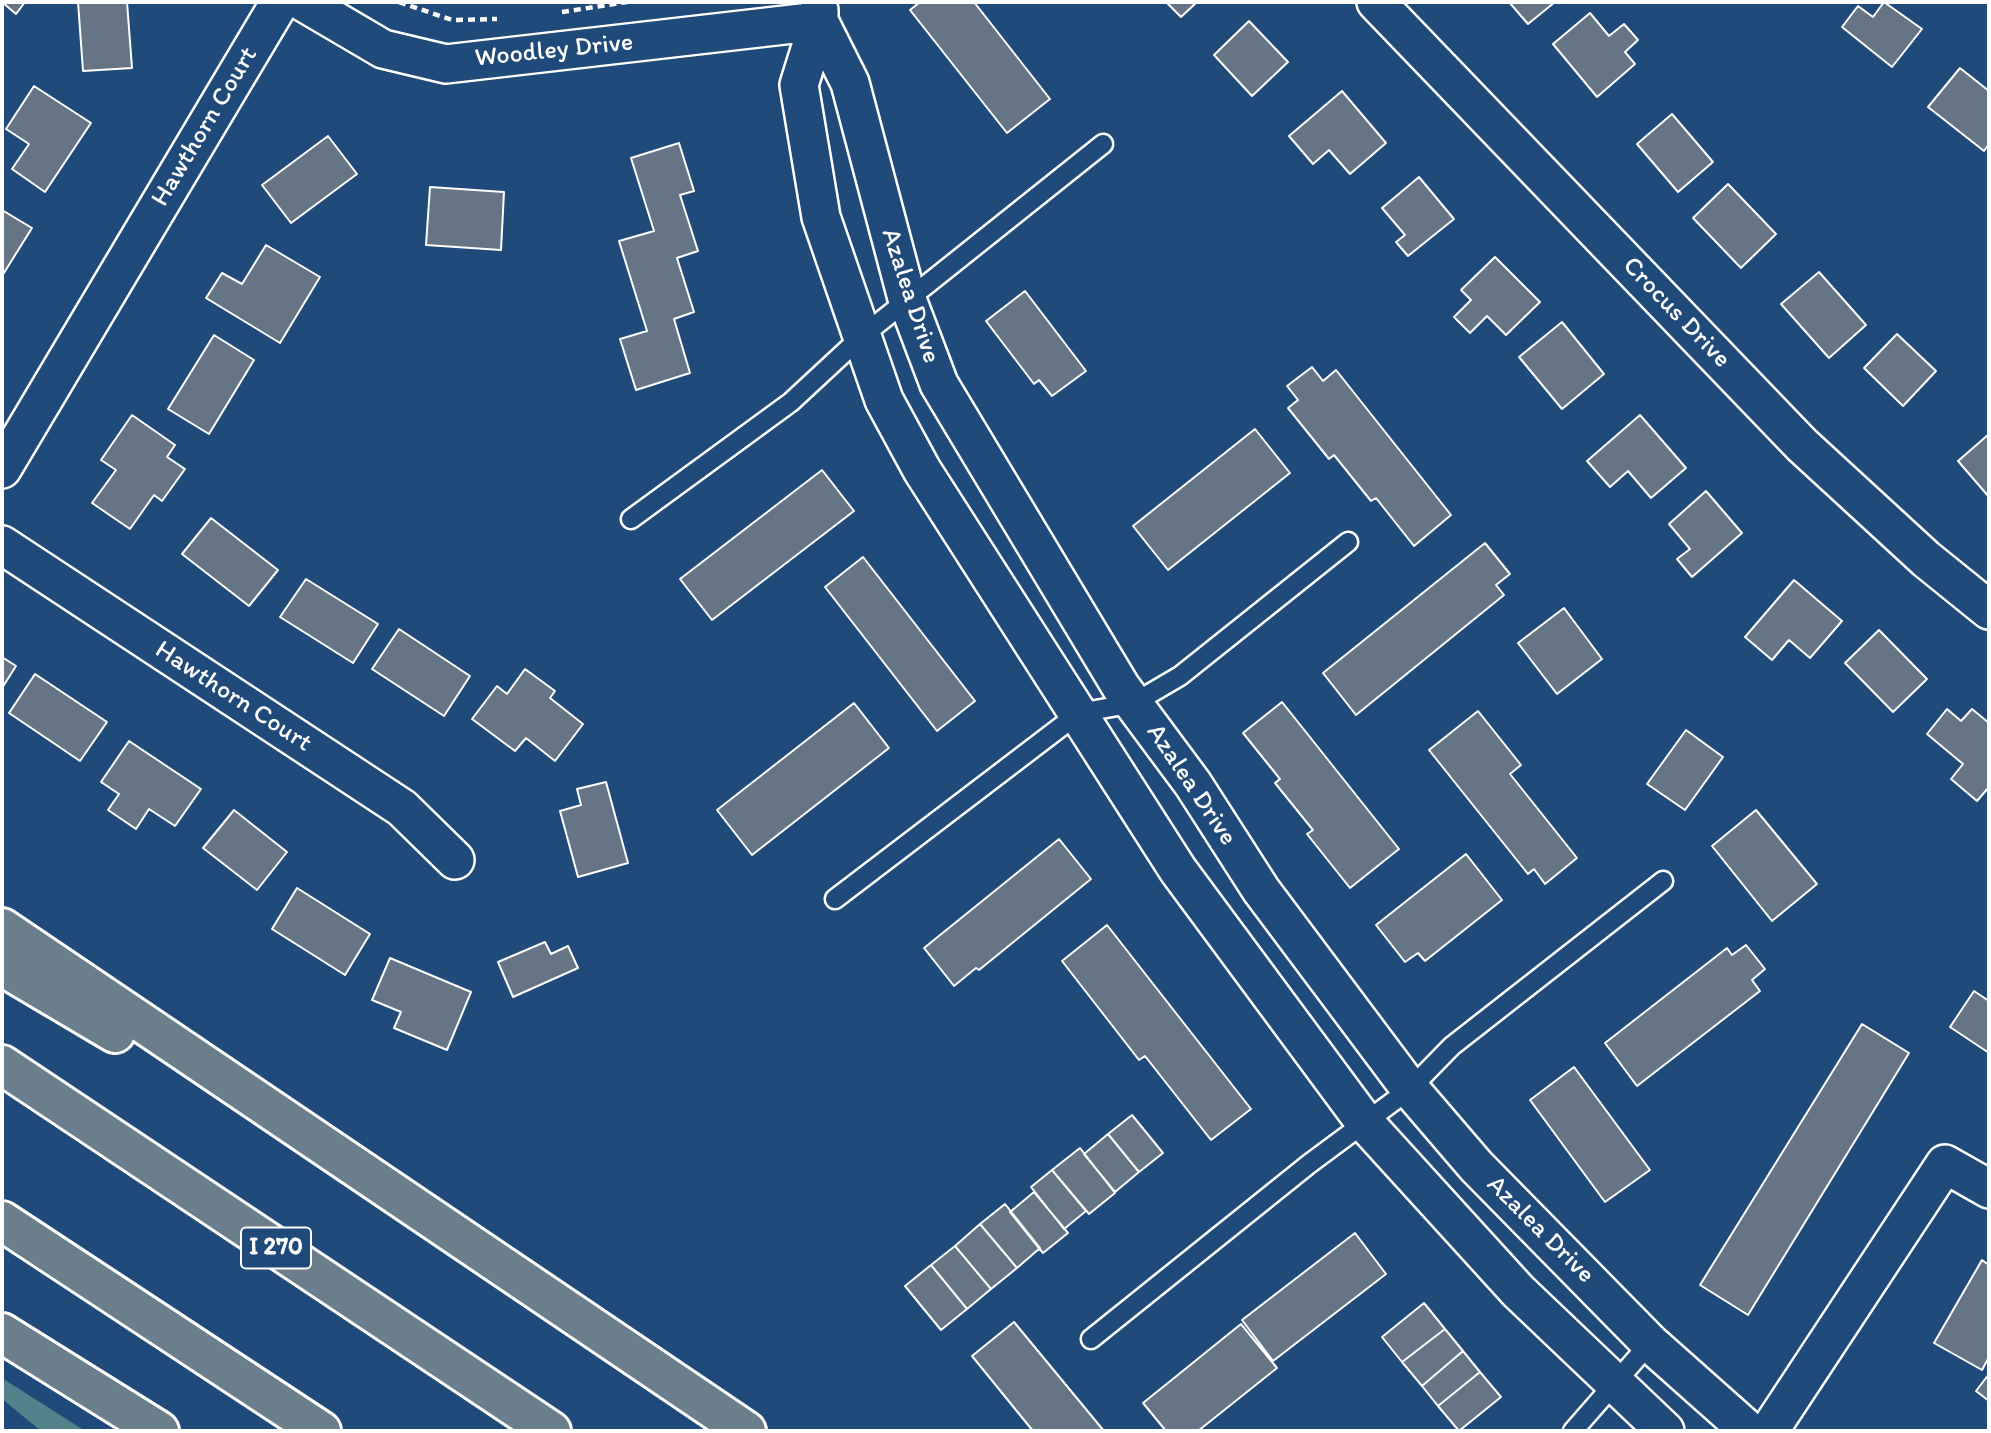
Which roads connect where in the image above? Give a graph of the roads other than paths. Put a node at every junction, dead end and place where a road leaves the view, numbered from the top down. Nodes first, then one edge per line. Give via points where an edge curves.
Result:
1 (280, 2) edge
2 (303, 2) edge
3 (1376, 2) edge
4 (819, 12) edge
5 (1103, 144) dead end
6 (908, 302) junction
7 (861, 337) junction
8 (2, 469) edge
9 (631, 519) dead end
10 (1348, 542) dead end
11 (2, 545) edge
12 (1989, 610) edge
13 (1134, 703) junction
14 (1079, 713) junction
15 (455, 860) dead end
16 (1662, 881) dead end
17 (835, 899) dead end
18 (2, 928) edge
19 (2, 966) edge
20 (2, 1065) edge
21 (1410, 1089) junction
22 (1366, 1124) junction
23 (1989, 1189) edge
24 (2, 1221) edge
25 (446, 1228) junction
26 (2, 1333) edge
27 (1091, 1339) dead end
28 (1650, 1343) junction
29 (1613, 1384) junction
30 (159, 1431) edge
31 (321, 1431) edge
32 (551, 1431) edge
33 (746, 1431) edge
34 (1573, 1431) edge
35 (1665, 1431) edge
36 (1749, 1431) edge
37 (1769, 1431) edge

1 - 8 street, Hawthorn Court
2 - 4 street, Woodley Drive via 383,49 446,64
3 - 12 street, Crocus Drive via 1802,445
4 - 6 street, Azalea Drive via 850,83
4 - 7 street, Azalea Drive via 799,85 821,217
5 - 6 lane
6 - 7 lane
6 - 13 street, Azalea Drive via 939,384
7 - 9 lane via 791,402
7 - 14 street, Azalea Drive via 884,400 922,470
10 - 13 lane via 1180,676
11 - 15 street, Hawthorn Court via 402,808
13 - 14 lane
13 - 21 street, Azalea Drive via 1261,890
14 - 17 lane
14 - 22 street, Azalea Drive via 1178,870
16 - 21 lane via 1452,1046
18 - 25 highway
19 - 25 highway
20 - 32 highway, I 270
21 - 22 lane
21 - 28 street, Azalea Drive via 1476,1166
22 - 27 lane via 1309,1164
22 - 29 street, Azalea Drive via 1518,1291
23 - 37 street via 1945,1164
24 - 31 highway
25 - 33 highway
26 - 30 highway
28 - 29 lane
28 - 36 street, Azalea Drive
29 - 34 lane
29 - 35 street, Azalea Drive

